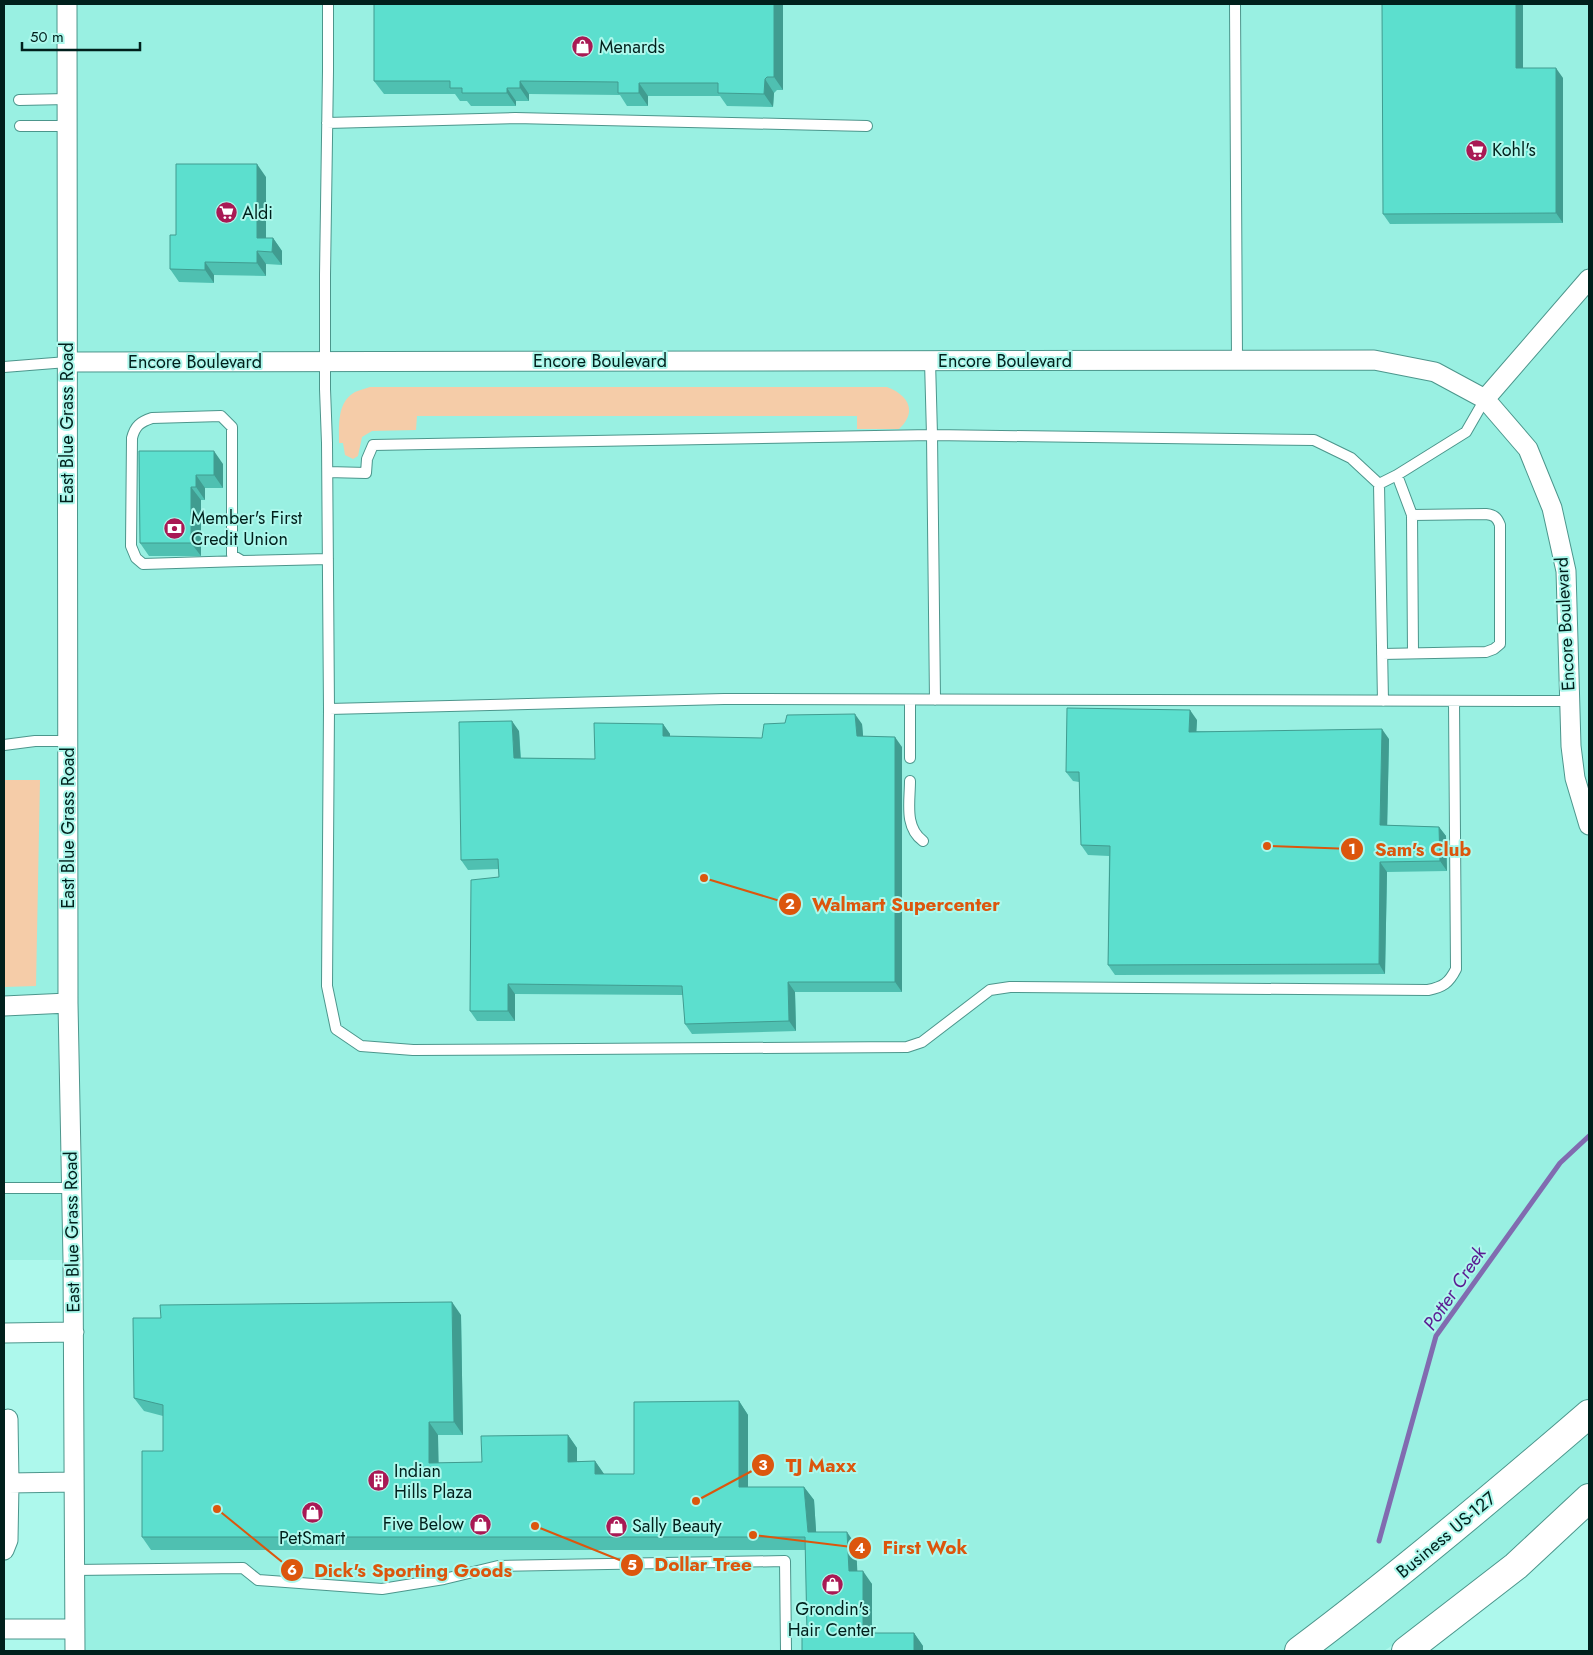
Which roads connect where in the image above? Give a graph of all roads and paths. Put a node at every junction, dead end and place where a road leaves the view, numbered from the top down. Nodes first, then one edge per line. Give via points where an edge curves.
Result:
1 (66, 4) edge
2 (328, 4) edge
3 (1235, 4) edge
4 (67, 99) junction
5 (19, 100) dead end
6 (327, 123) junction
7 (20, 126) dead end
8 (67, 126) junction
9 (867, 126) dead end
10 (1589, 279) edge
11 (1237, 360) junction
12 (930, 361) junction
13 (67, 362) junction
14 (326, 362) junction
15 (4, 366) edge
16 (1486, 399) junction
17 (932, 435) junction
18 (328, 472) junction
19 (1397, 475) junction
20 (1379, 484) junction
21 (1412, 515) junction
22 (328, 558) junction
23 (242, 561) junction
24 (1412, 653) junction
25 (1382, 654) junction
26 (910, 700) junction
27 (935, 700) junction
28 (1383, 701) junction
29 (1454, 701) junction
30 (1570, 701) junction
31 (329, 709) junction
32 (68, 741) junction
33 (4, 745) edge
34 (910, 758) dead end
35 (910, 781) dead end
36 (1589, 825) edge
37 (923, 841) dead end
38 (68, 1004) junction
39 (4, 1006) edge
40 (4, 1188) edge
41 (72, 1188) junction
42 (74, 1332) junction
43 (4, 1333) edge
44 (1589, 1414) edge
45 (8, 1419) dead end
46 (74, 1482) junction
47 (9, 1483) junction
48 (1589, 1498) edge
49 (4, 1550) edge
50 (74, 1570) junction
51 (4, 1629) edge
52 (75, 1629) junction
53 (75, 1651) edge
54 (786, 1651) edge
55 (1299, 1651) edge
56 (1406, 1651) edge

1 - 4 street, East Blue Grass Road
2 - 6 lane
3 - 11 lane
4 - 5 lane
4 - 8 street, East Blue Grass Road
6 - 9 lane via 515,118
6 - 14 lane
7 - 8 lane
8 - 13 street, East Blue Grass Road
10 - 16 street
11 - 12 street, Encore Boulevard
11 - 16 street, Encore Boulevard via 1374,360 1435,372
12 - 14 street, Encore Boulevard
12 - 17 lane
13 - 14 street, Encore Boulevard
13 - 15 lane
13 - 32 street, East Blue Grass Road
14 - 18 lane
16 - 19 lane via 1466,432
16 - 30 street, Encore Boulevard via 1528,450 1552,508 1566,571
17 - 18 lane via 373,446 367,459 366,473
17 - 20 lane via 1314,440 1351,458
17 - 27 lane
18 - 22 lane
19 - 20 lane
19 - 21 lane
20 - 25 lane
21 - 24 lane
21 - 24 lane via 1486,514 1498,519 1501,636 1500,644 1486,652
22 - 23 lane
22 - 31 lane
23 - 23 lane via 232,554 232,427 221,416 152,418 142,422 134,429 132,446 131,546 136,558 143,564
24 - 25 lane
25 - 28 lane
26 - 27 lane
26 - 31 lane via 724,699
26 - 34 lane
27 - 28 lane
28 - 29 lane
29 - 30 lane
29 - 31 lane via 1456,969 1451,980 1441,988 1010,987 990,990 922,1042 906,1047 413,1050 361,1046 336,1029 327,986
30 - 36 street, Encore Boulevard via 1575,778
32 - 33 lane
32 - 38 street, East Blue Grass Road
35 - 37 lane via 910,822 912,831
38 - 39 street
38 - 41 street, East Blue Grass Road
40 - 41 lane
41 - 42 street, East Blue Grass Road
42 - 43 street
42 - 46 street, East Blue Grass Road
44 - 55 main road, Business US-127 via 1448,1534
45 - 47 street
46 - 47 street
46 - 50 street, East Blue Grass Road
47 - 49 street via 8,1540
48 - 56 main road via 1516,1566
50 - 52 street, East Blue Grass Road
50 - 54 lane via 243,1568 258,1580 382,1589 498,1566 785,1561
51 - 52 street
52 - 53 street, East Blue Grass Road

